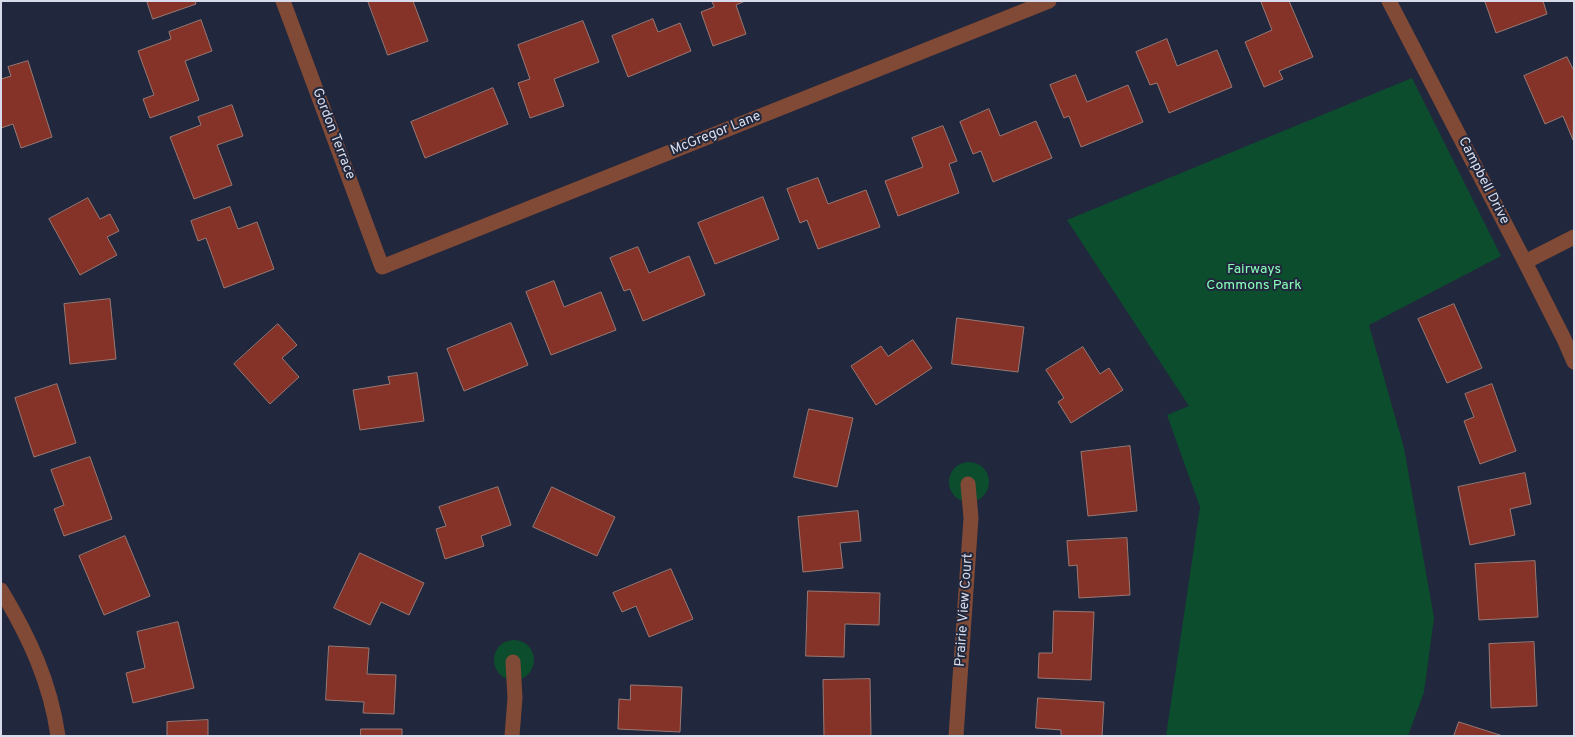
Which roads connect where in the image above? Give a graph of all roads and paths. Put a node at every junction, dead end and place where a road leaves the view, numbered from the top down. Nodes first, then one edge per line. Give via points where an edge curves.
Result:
1 (283, 1) edge
2 (1049, 1) edge
3 (1389, 1) edge
4 (1574, 237) edge
5 (1525, 262) junction
6 (382, 267) joint
7 (1574, 362) edge
8 (968, 484) dead end
9 (1, 590) edge
10 (513, 662) dead end
11 (58, 736) edge
12 (512, 736) edge
13 (956, 736) edge

1 - 6 street, Gordon Terrace
2 - 6 street, McGregor Lane
3 - 5 street, Campbell Drive
4 - 5 street
5 - 7 street, Campbell Drive
8 - 13 street, Prairie View Court via 971,518
9 - 11 street via 22,626 45,679
10 - 12 street

